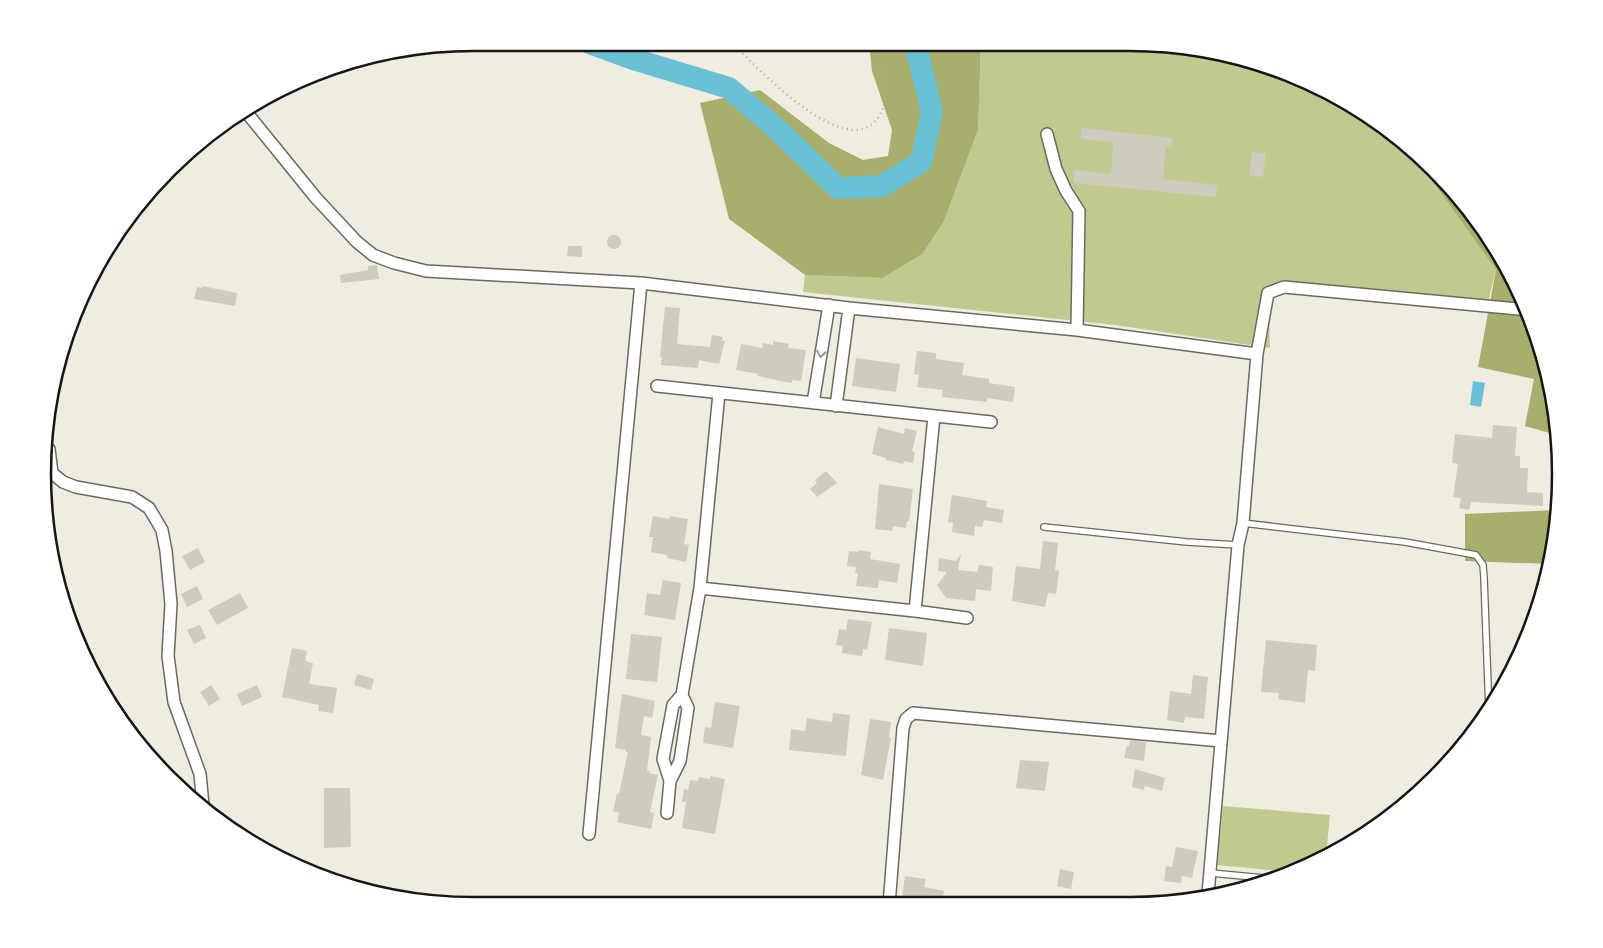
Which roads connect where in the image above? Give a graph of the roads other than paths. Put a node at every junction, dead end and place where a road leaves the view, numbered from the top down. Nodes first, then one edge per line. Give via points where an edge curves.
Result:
1 (249, 116) edge
2 (1048, 134) dead end
3 (641, 283) junction
4 (829, 305) junction
5 (849, 308) junction
6 (1519, 309) edge
7 (1076, 330) junction
8 (1257, 354) junction
9 (657, 386) dead end
10 (719, 393) junction
11 (813, 403) junction
12 (836, 406) junction
13 (934, 416) junction
14 (991, 422) dead end
15 (51, 467) edge
16 (1243, 523) junction
17 (1044, 527) dead end
18 (1238, 545) junction
19 (700, 588) junction
20 (915, 611) junction
21 (967, 618) dead end
22 (682, 695) junction
23 (1488, 696) edge
24 (1221, 741) junction
25 (670, 781) junction
26 (202, 798) edge
27 (667, 813) dead end
28 (589, 834) dead end
29 (1210, 872) junction
30 (1255, 877) edge
31 (1208, 889) edge
32 (890, 897) edge

1 - 3 street via 316,198 373,255 438,272
2 - 7 street via 1066,191 1079,211
3 - 4 street
3 - 28 street
4 - 5 street
4 -> 11 street
5 - 7 street
5 - 12 street
6 - 8 street via 1284,287 1268,293
7 - 8 street
8 - 16 street
9 - 10 street
10 - 11 street
10 - 19 street
11 - 12 street
12 - 13 street
13 - 14 street
13 - 20 street
15 - 26 street via 52,473 63,482 76,487 132,497 148,508 162,530 171,604 168,656 174,702 200,774
16 - 18 street
16 - 23 lane via 1405,542 1476,555 1483,565
17 - 18 lane
18 - 24 street
19 - 20 street
19 - 22 street
20 - 21 street
22 - 25 street via 688,708 680,761
22 - 25 street via 673,704 663,759
24 - 29 street
24 - 32 street via 914,713 906,719 903,728
25 - 27 street
29 - 30 lane
29 - 31 street

